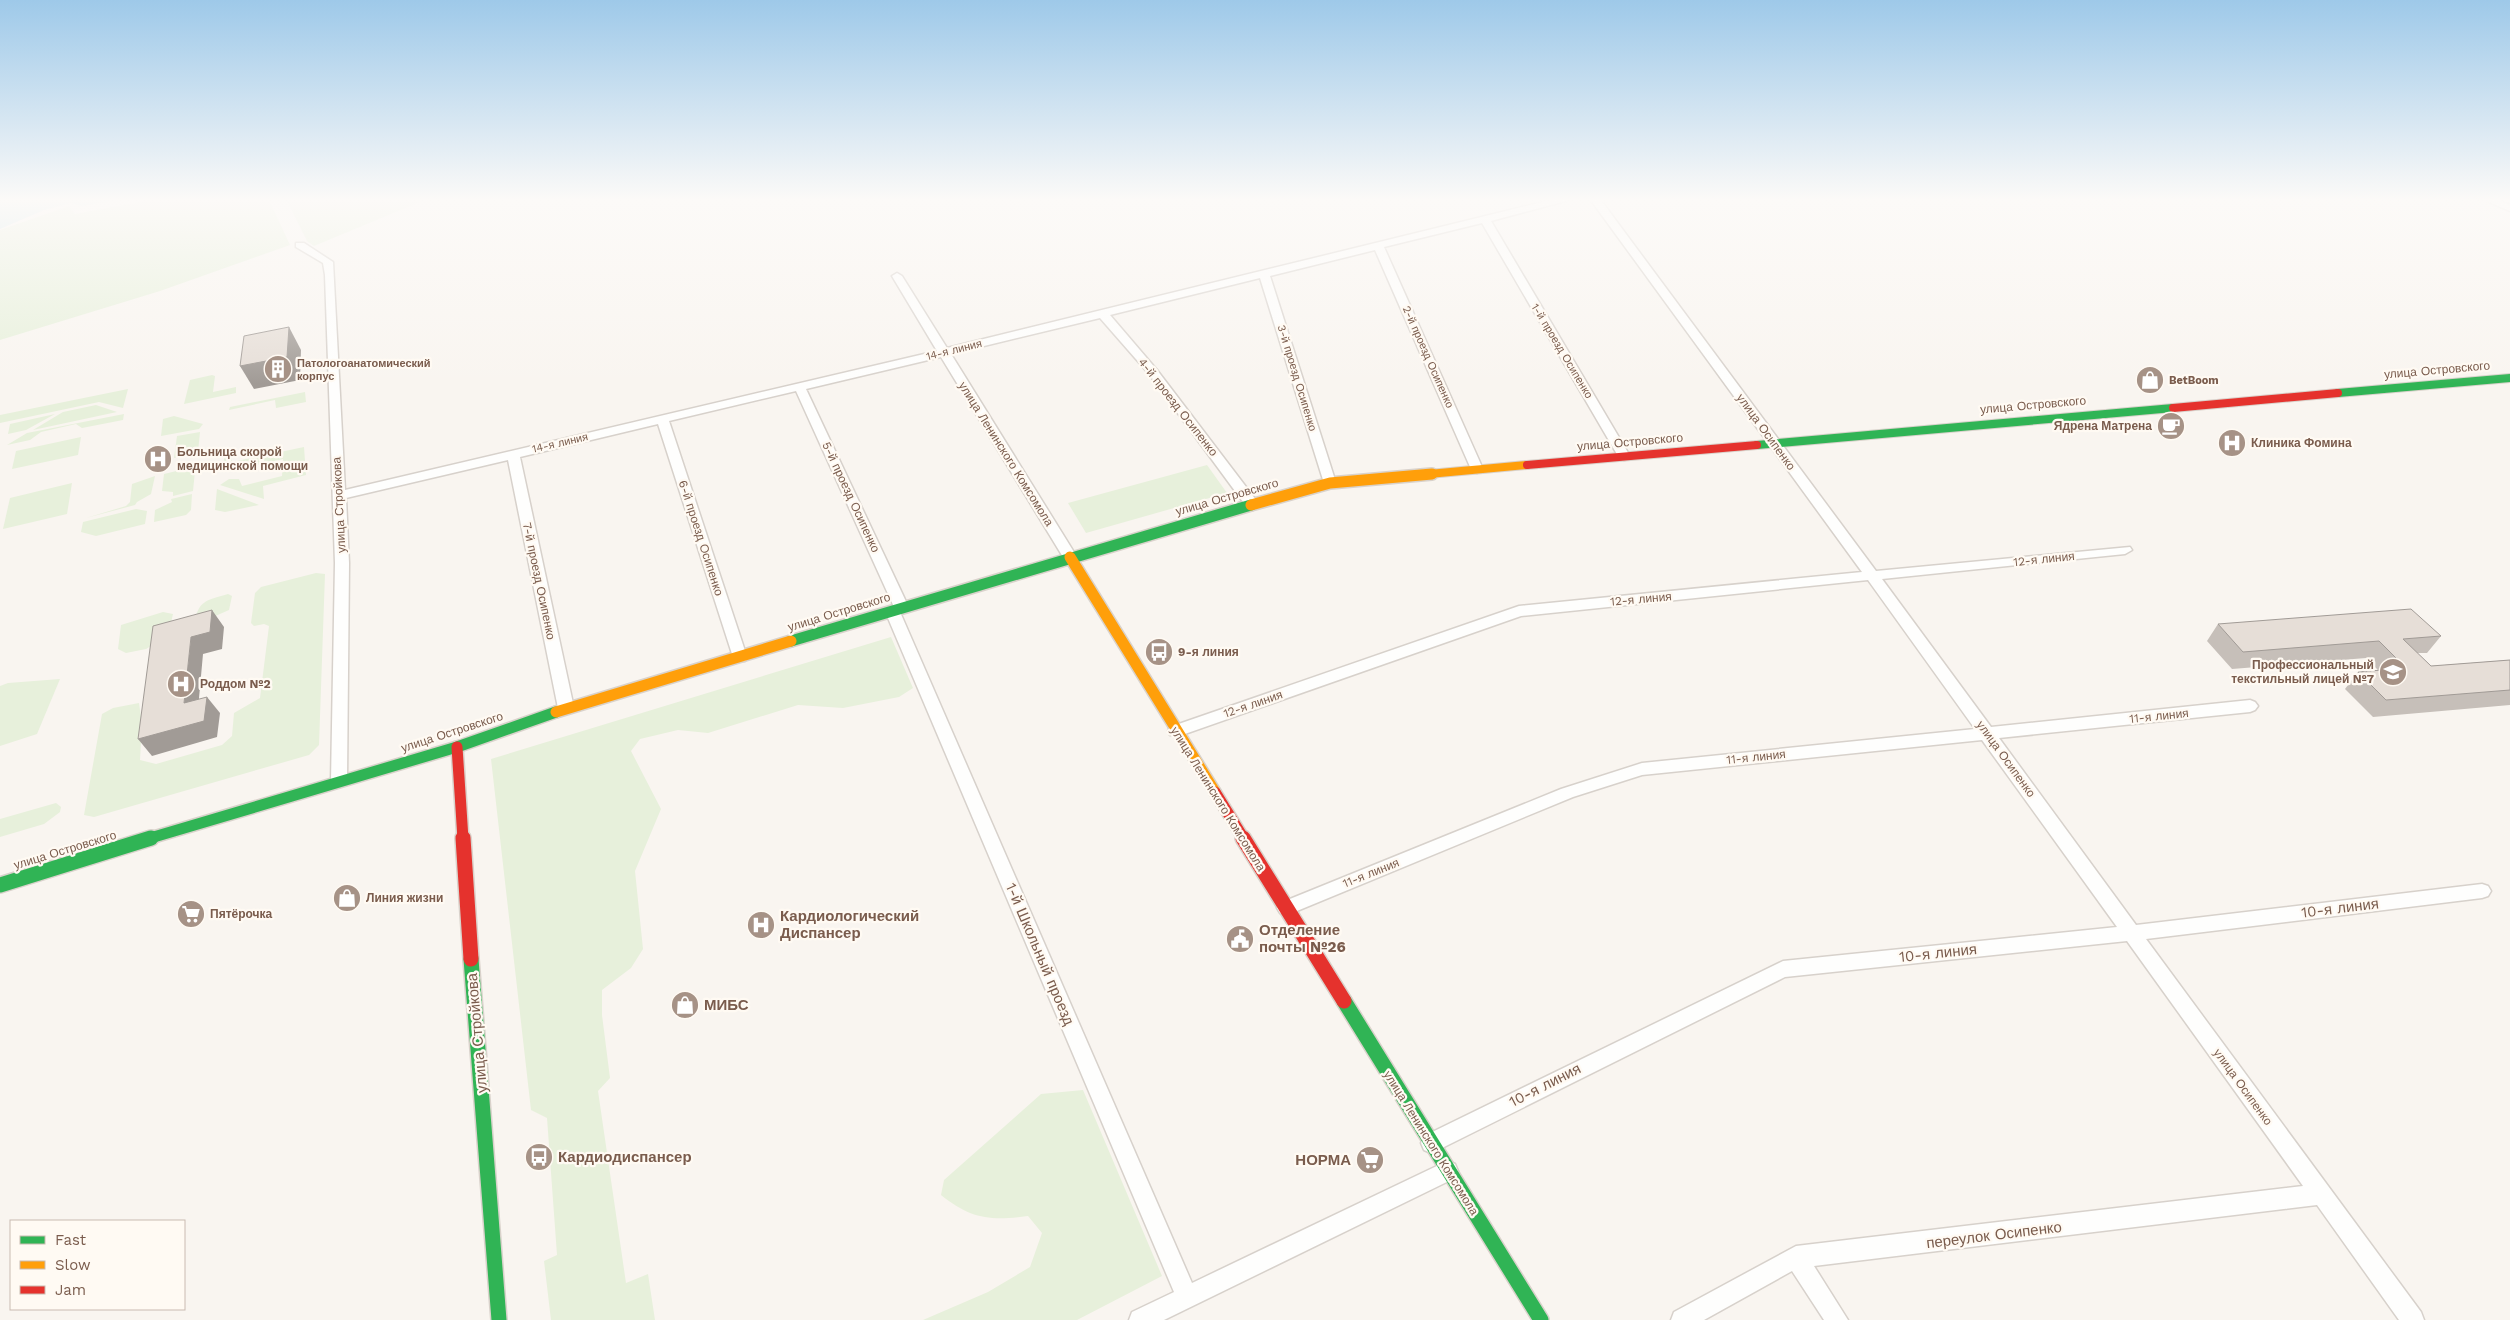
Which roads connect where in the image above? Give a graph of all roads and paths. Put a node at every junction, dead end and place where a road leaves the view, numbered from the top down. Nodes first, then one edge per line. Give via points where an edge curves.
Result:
1 (326, 261) edge
2 (1319, 261) edge
3 (1384, 261) edge
4 (1509, 261) edge
5 (1640, 261) edge
6 (1264, 274) junction
7 (897, 276) dead end
8 (1102, 313) junction
9 (943, 353) junction
10 (2510, 378) edge
11 (799, 386) junction
12 (662, 419) junction
13 (1773, 444) junction
14 (513, 454) junction
15 (1624, 456) junction
16 (1477, 469) junction
17 (1330, 483) junction
18 (338, 496) junction
19 (1251, 503) junction
20 (2125, 550) dead end
21 (1070, 557) junction
22 (1873, 577) junction
23 (897, 609) junction
24 (740, 657) junction
25 (2250, 706) dead end
26 (566, 708) junction
27 (1176, 731) junction
28 (1988, 734) junction
29 (457, 747) junction
30 (339, 781) junction
31 (0, 885) edge
32 (2482, 891) dead end
33 (1286, 908) junction
34 (2131, 933) junction
35 (1431, 1143) junction
36 (1448, 1171) junction
37 (2321, 1194) junction
38 (1796, 1257) junction
39 (1187, 1297) junction
40 (499, 1320) edge
41 (1140, 1320) edge
42 (1541, 1320) edge
43 (1682, 1320) edge
44 (1837, 1320) edge
45 (2413, 1320) edge

1 - 18 street, улица Стройкова via 329,269
2 - 6 street, 14-я линия
3 - 16 street, 2-й проезд Осипенко
4 - 15 street, 1-й проезд Осипенко
5 - 13 street, улица Осипенко
6 - 8 street, 14-я линия
6 - 17 street, 3-й проезд Осипенко
7 - 9 street, улица Ленинского Комсомола
8 - 9 street, 14-я линия
8 - 19 street, 4-й проезд Осипенко via 1153,372
9 - 11 street, 14-я линия
9 - 21 street, улица Ленинского Комсомола
10 - 13 street, улица Островского
11 - 12 street, 14-я линия
11 - 23 street, 5-й проезд Осипенко
12 - 14 street, 14-я линия
12 - 24 street, 6-й проезд Осипенко
13 - 15 street, улица Островского
13 - 22 street, улица Осипенко
14 - 18 street, 14-я линия
14 - 26 street, 7-й проезд Осипенко
15 - 16 street, улица Островского
16 - 17 street, улица Островского
17 - 19 street, улица Островского
18 - 30 street, улица Стройкова via 342,563
19 - 21 street, улица Островского
20 - 22 street, 12-я линия
21 - 23 street, улица Островского
21 - 27 street, улица Ленинского Комсомола
22 - 27 street, 12-я линия via 1519,610
22 - 28 street, улица Осипенко
23 - 24 street, улица Островского
23 - 39 street, 1-й Школьный проезд
24 - 26 street, улица Островского
25 - 28 street, 11-я линия
26 - 29 street, улица Островского
27 - 33 street, улица Ленинского Комсомола
28 - 33 street, 11-я линия via 1642,769 1567,793
28 - 34 street, улица Осипенко
29 - 30 street, улица Островского
29 - 40 street, улица Стройкова via 466,908
30 - 31 street, улица Островского
32 - 34 street, 10-я линия
33 - 35 street, улица Ленинского Комсомола
34 - 35 street, 10-я линия via 1783,969
34 - 37 street, улица Осипенко
35 - 36 street, улица Ленинского Комсомола
36 - 39 street
36 - 42 street, улица Ленинского Комсомола
37 - 38 street, переулок Осипенко
37 - 45 street, улица Осипенко
38 - 43 street, переулок Осипенко
38 - 44 street
39 - 41 street

